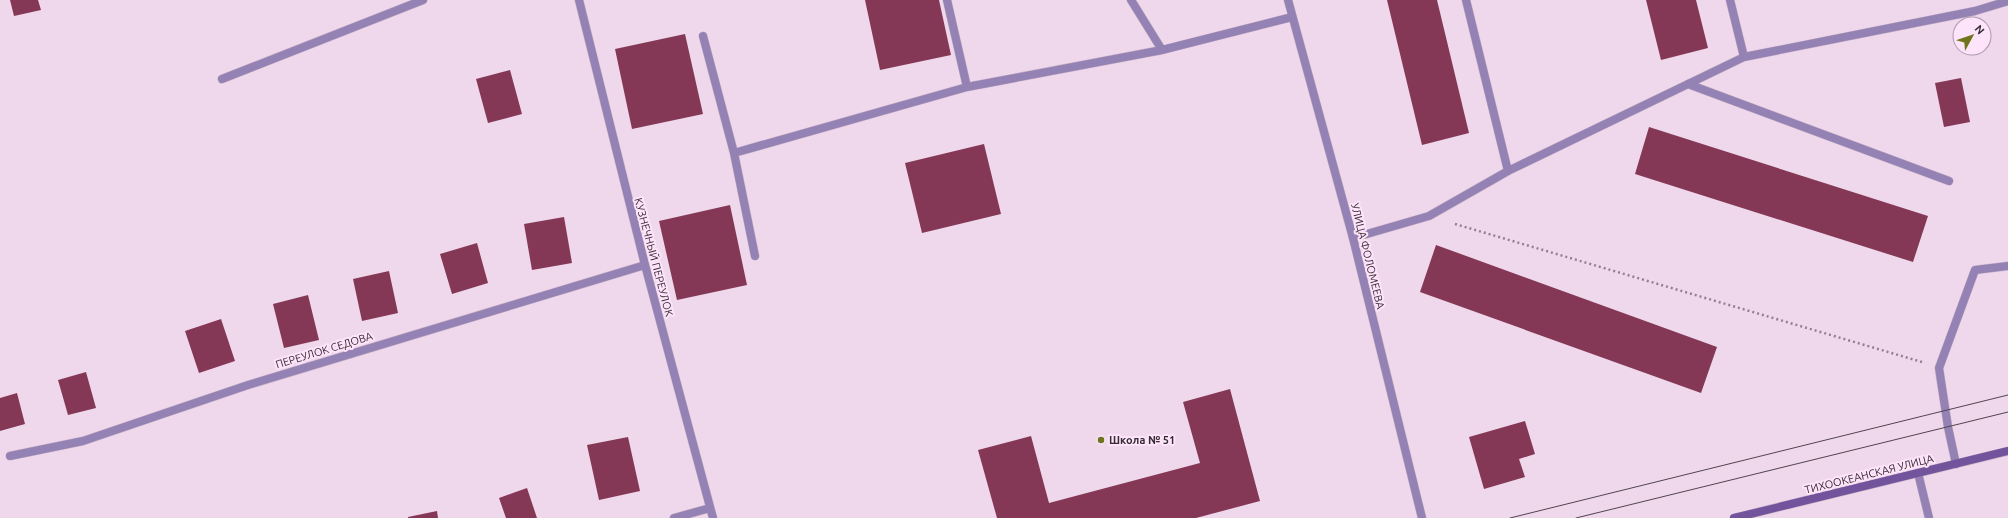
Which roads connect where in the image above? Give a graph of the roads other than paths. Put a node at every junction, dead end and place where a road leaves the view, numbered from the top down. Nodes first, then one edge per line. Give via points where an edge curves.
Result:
1 (423, 0) edge
2 (579, 0) edge
3 (947, 0) edge
4 (1131, 0) edge
5 (1288, 0) edge
6 (1466, 0) edge
7 (1730, 0) edge
8 (2008, 1) edge
9 (1292, 17) junction
10 (703, 36) dead end
11 (1162, 50) junction
12 (1744, 57) junction
13 (222, 79) dead end
14 (1688, 84) junction
15 (967, 87) junction
16 (734, 153) junction
17 (1508, 171) junction
18 (1949, 181) dead end
19 (1353, 238) junction
20 (755, 256) dead end
21 (645, 265) junction
22 (2008, 266) edge
23 (2008, 451) edge
24 (10, 456) dead end
25 (1956, 464) junction
26 (1918, 473) junction
27 (710, 508) junction
28 (674, 518) edge
29 (713, 518) edge
30 (1422, 518) edge
31 (1734, 518) edge
32 (1929, 518) edge

1 - 13 street
2 - 21 street, КУЗНЕЧНЫЙ ПЕРЕУЛОК
3 - 15 street
4 - 11 street
5 - 9 street, УЛИЦА ФОЛОМЕЕВА
6 - 17 street
7 - 12 street
8 - 12 street via 1975,11
9 - 11 street
9 - 19 street, УЛИЦА ФОЛОМЕЕВА
10 - 16 street
11 - 15 street
12 - 14 street
14 - 17 street
14 - 18 street
15 - 16 street
16 - 20 street
17 - 19 street via 1429,216
19 - 30 street, УЛИЦА ФОЛОМЕЕВА
21 - 24 street, ПЕРЕУЛОК СЕДОВА via 248,385 83,441
21 - 27 street, КУЗНЕЧНЫЙ ПЕРЕУЛОК
22 - 25 street via 1975,270 1939,368
23 - 25 main road, ТИХООКЕАНСКАЯ УЛИЦА
25 - 26 main road, ТИХООКЕАНСКАЯ УЛИЦА
26 - 31 main road, ТИХООКЕАНСКАЯ УЛИЦА
26 - 32 street
27 - 28 street
27 - 29 street, КУЗНЕЧНЫЙ ПЕРЕУЛОК

